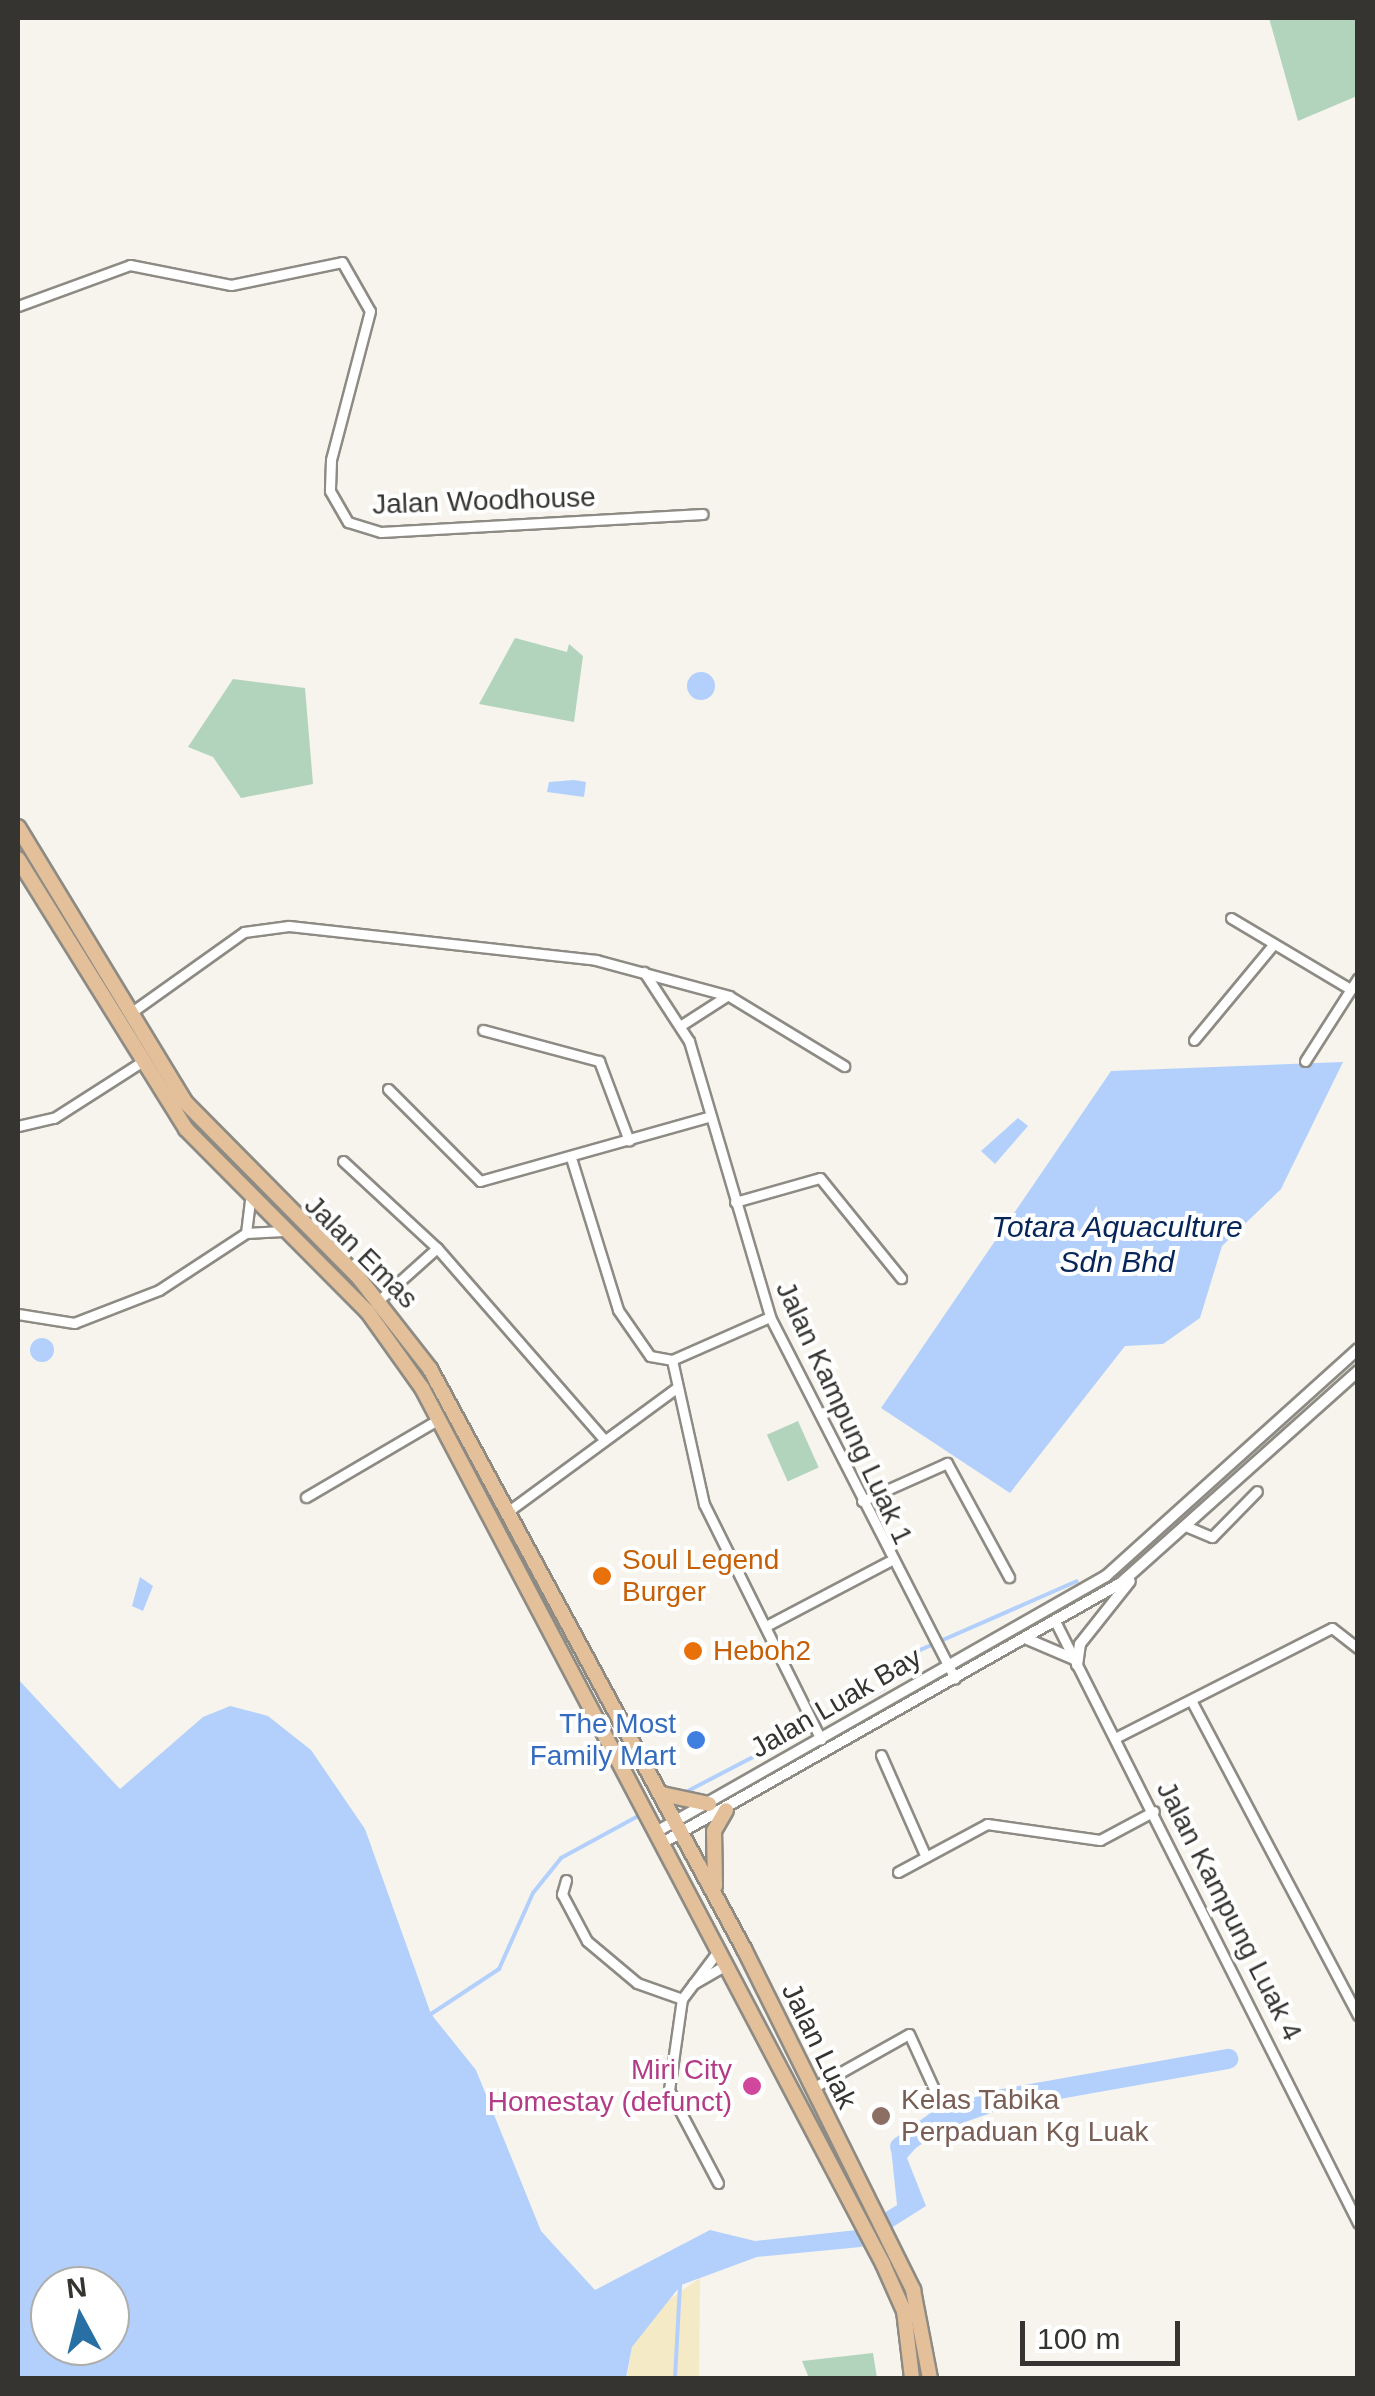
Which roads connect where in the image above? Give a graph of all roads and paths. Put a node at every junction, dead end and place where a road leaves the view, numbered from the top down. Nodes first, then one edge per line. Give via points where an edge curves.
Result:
1 (18, 306) edge
2 (702, 514) dead end
3 (18, 826) edge
4 (18, 859) edge
5 (1231, 918) dead end
6 (1273, 944) junction
7 (644, 972) junction
8 (1358, 978) edge
9 (1350, 989) junction
10 (729, 996) junction
11 (129, 1014) junction
12 (683, 1024) junction
13 (483, 1030) dead end
14 (1194, 1040) dead end
15 (1306, 1061) dead end
16 (140, 1064) junction
17 (844, 1066) dead end
18 (388, 1088) dead end
19 (708, 1117) junction
20 (18, 1126) edge
21 (629, 1142) junction
22 (343, 1161) dead end
23 (572, 1161) junction
24 (250, 1200) junction
25 (735, 1202) junction
26 (283, 1231) junction
27 (246, 1233) junction
28 (437, 1248) junction
29 (901, 1278) dead end
30 (379, 1300) junction
31 (18, 1314) edge
32 (770, 1318) junction
33 (1358, 1349) edge
34 (672, 1360) junction
35 (1358, 1371) edge
36 (675, 1389) junction
37 (439, 1420) junction
38 (603, 1438) junction
39 (1257, 1491) dead end
40 (306, 1497) dead end
41 (862, 1501) junction
42 (506, 1513) junction
43 (1188, 1526) junction
44 (888, 1562) junction
45 (1145, 1566) junction
46 (1009, 1576) dead end
47 (1061, 1604) junction
48 (1040, 1616) junction
49 (1055, 1621) junction
50 (766, 1626) junction
51 (1027, 1639) junction
52 (1358, 1648) edge
53 (1076, 1661) junction
54 (946, 1666) junction
55 (955, 1678) junction
56 (1192, 1702) junction
57 (1116, 1738) junction
58 (820, 1740) junction
59 (881, 1755) dead end
60 (665, 1799) junction
61 (709, 1804) junction
62 (726, 1810) junction
63 (644, 1811) joint
64 (1154, 1811) junction
65 (679, 1830) junction
66 (659, 1838) junction
67 (926, 1857) junction
68 (898, 1872) dead end
69 (566, 1880) dead end
70 (716, 1893) junction
71 (722, 1958) junction
72 (693, 1984) junction
73 (682, 1999) junction
74 (1358, 2016) edge
75 (812, 2089) junction
76 (940, 2102) dead end
77 (718, 2182) dead end
78 (853, 2193) junction
79 (1352, 2196) edge
80 (1358, 2224) edge
81 (890, 2261) junction
82 (912, 2378) edge
83 (930, 2378) edge

1 - 2 street, Jalan Woodhouse via 130,265 230,285 342,262 370,311 332,460 330,490 348,522 382,532
3 - 11 main road, Jalan Emas
4 - 16 main road, Jalan Emas
5 - 6 street
6 - 9 street
6 - 14 street
7 - 10 street
7 - 11 street via 546,953 272,926 244,932
7 - 12 street, Jalan Kampung Luak 1
8 - 9 street
9 - 15 street
10 - 12 street via 699,1006
10 - 17 street
11 - 30 main road, Jalan Emas via 229,1155
12 - 19 street, Jalan Kampung Luak 1
13 - 21 street via 495,1041 599,1061
16 - 20 street via 54,1118
16 - 24 main road, Jalan Emas
18 - 23 street via 480,1180
19 - 21 street
19 - 25 street, Jalan Kampung Luak 1
21 - 23 street
22 - 28 street
23 - 34 street via 618,1310 650,1356
24 - 26 main road, Jalan Emas
24 - 27 street
25 - 29 street via 820,1178
25 - 32 street, Jalan Kampung Luak 1
26 - 27 street
26 - 37 main road, Jalan Emas via 367,1311
27 - 31 street via 159,1290 74,1323
28 - 30 street
28 - 38 street
30 - 42 main road, Jalan Emas via 430,1369
32 - 34 street
32 - 41 street, Jalan Kampung Luak 1
33 - 47 street via 1151,1541
34 - 36 street
35 - 43 street
36 - 38 street
36 - 50 street via 704,1504
37 - 40 street
37 - 63 main road, Jalan Emas
38 - 42 street
39 - 43 street via 1206,1540
41 - 44 street, Jalan Kampung Luak 1
41 - 46 street via 946,1464
42 - 60 main road, Jalan Emas
43 - 45 street
44 - 50 street
44 - 54 street, Jalan Kampung Luak 1
45 - 49 street
45 - 53 street via 1088,1631
47 - 48 street, Jalan Luak Bay
47 - 49 street
48 - 49 street
48 - 54 street, Jalan Luak Bay
49 - 51 street, Jalan Luak Bay
49 - 53 street, Jalan Kampung Luak 4
50 - 58 street
51 - 53 street
51 - 55 street, Jalan Luak Bay
52 - 56 street via 1332,1628
53 - 57 street, Jalan Kampung Luak 4
54 - 55 street, Jalan Kampung Luak 1
54 - 58 street, Jalan Luak Bay
55 - 62 street, Jalan Luak Bay
56 - 57 street
56 - 74 street
57 - 64 street, Jalan Kampung Luak 4
58 - 61 street, Jalan Luak Bay
59 - 67 street
60 - 61 main road
60 - 65 main road, Jalan Luak
61 - 65 street, Jalan Luak Bay
62 - 65 street, Jalan Luak Bay
62 - 70 main road via 714,1832
63 - 66 main road, Jalan Luak
64 - 67 street via 1100,1840 987,1824
64 - 79 street, Jalan Kampung Luak 4
65 - 66 street, Jalan Luak Bay
65 - 70 main road, Jalan Luak
66 - 71 main road, Jalan Luak
67 - 68 street
69 - 73 street via 562,1894 587,1941 637,1983
70 - 75 main road, Jalan Luak
71 - 72 street
71 - 72 street
71 - 78 main road, Jalan Luak
72 - 73 street
73 - 77 street via 669,2090
75 - 76 street via 909,2034
75 - 78 main road, Jalan Luak
78 - 81 main road, Jalan Luak
79 - 80 street, Jalan Kampung Luak 4
81 - 82 main road, Jalan Luak
81 - 83 main road, Jalan Luak via 923,2319

